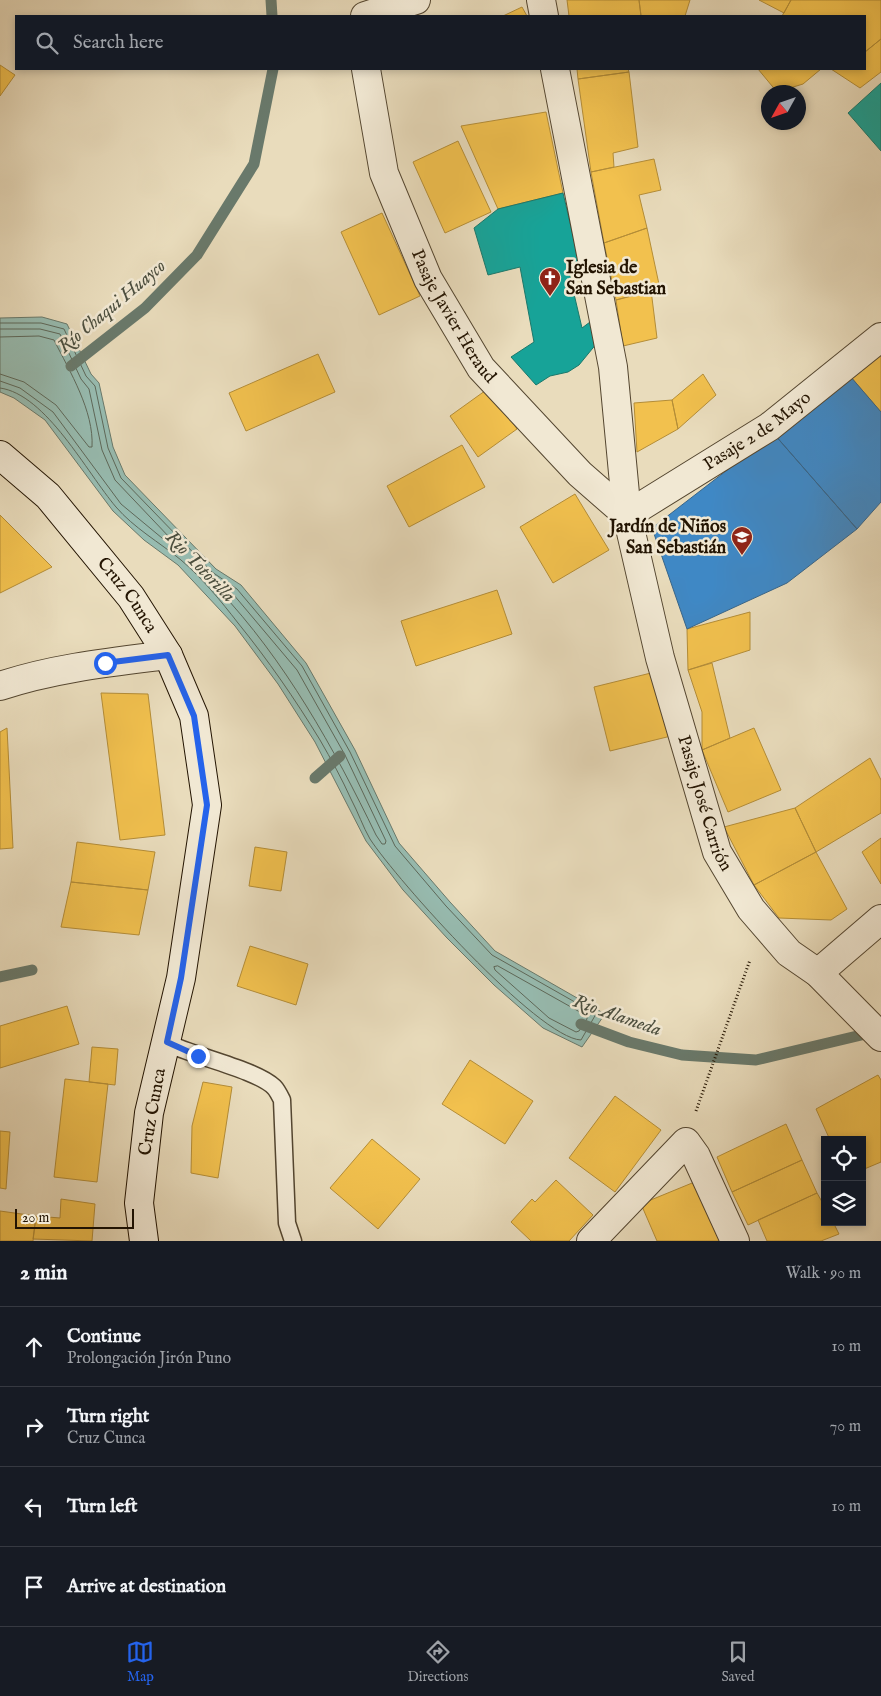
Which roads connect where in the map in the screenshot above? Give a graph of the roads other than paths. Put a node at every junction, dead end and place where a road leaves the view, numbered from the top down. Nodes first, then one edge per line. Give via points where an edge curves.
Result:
1 (416, 0) edge
2 (541, 0) edge
3 (368, 15) edge
4 (544, 15) edge
5 (366, 70) edge
6 (555, 70) edge
7 (881, 338) edge
8 (0, 455) edge
9 (627, 515) junction
10 (168, 655) junction
11 (0, 686) edge
12 (881, 919) edge
13 (818, 973) junction
14 (881, 1037) edge
15 (167, 1042) junction
16 (144, 1241) edge
17 (293, 1241) edge
18 (591, 1241) edge
19 (735, 1241) edge

1 - 3 street
2 - 4 street
5 - 9 street, Pasaje Javier Heraud via 384,173 432,288 481,368 580,474
6 - 9 street, Pasaje José Carrión via 613,367
7 - 9 street, Pasaje 2 de Mayo via 769,427
8 - 10 street, Cruz Cunca via 48,496 131,597
9 - 13 street, Pasaje José Carrión via 660,658 717,852 751,909 789,952
10 - 11 street via 50,673
10 - 15 street, Cruz Cunca via 194,716 207,805 181,978
12 - 13 street
13 - 14 street, Pasaje José Carrión
15 - 16 street, Cruz Cunca via 149,1113 139,1203
15 - 17 lane via 259,1077 274,1087 282,1100 287,1223
18 - 19 street via 686,1142 696,1156

